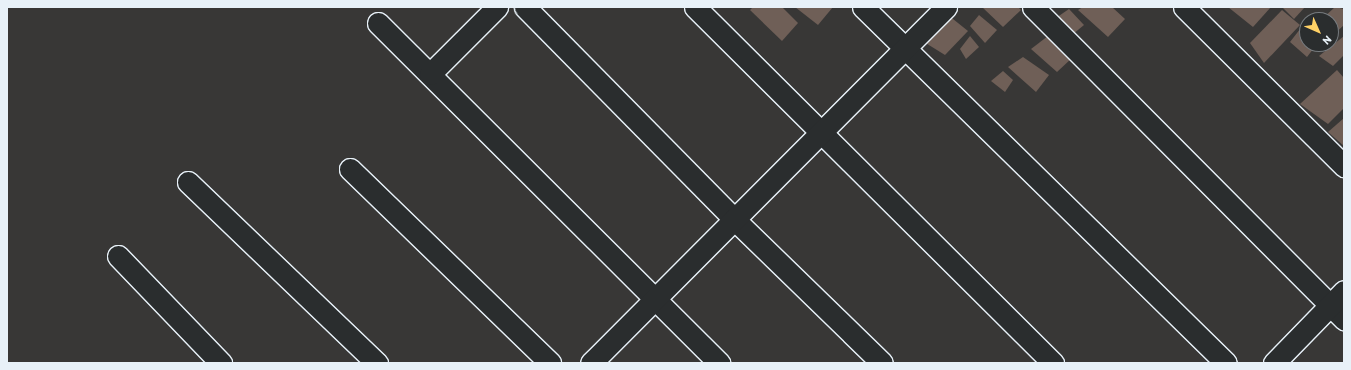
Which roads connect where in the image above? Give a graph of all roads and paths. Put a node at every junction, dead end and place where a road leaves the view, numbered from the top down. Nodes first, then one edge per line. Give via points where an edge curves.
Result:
1 (497, 7) edge
2 (525, 7) edge
3 (695, 7) edge
4 (863, 7) edge
5 (946, 7) edge
6 (1033, 7) edge
7 (1184, 7) edge
8 (378, 23) dead end
9 (905, 48) junction
10 (430, 74) junction
11 (820, 133) junction
12 (1344, 166) edge
13 (350, 169) dead end
14 (188, 182) dead end
15 (734, 219) junction
16 (118, 256) dead end
17 (655, 299) junction
18 (1340, 305) edge
19 (222, 363) edge
20 (377, 363) edge
21 (550, 363) edge
22 (591, 363) edge
23 (719, 363) edge
24 (882, 363) edge
25 (1052, 363) edge
26 (1226, 363) edge
27 (1274, 363) edge

1 - 10 street
2 - 15 street
3 - 11 street
4 - 9 street
5 - 9 street
6 - 18 street
7 - 12 street
8 - 10 street
9 - 11 street
9 - 26 street
10 - 17 street
11 - 15 street
11 - 25 street
13 - 21 street
14 - 20 street
15 - 17 street
15 - 24 street
16 - 19 street
17 - 22 street
17 - 23 street
18 - 27 street

